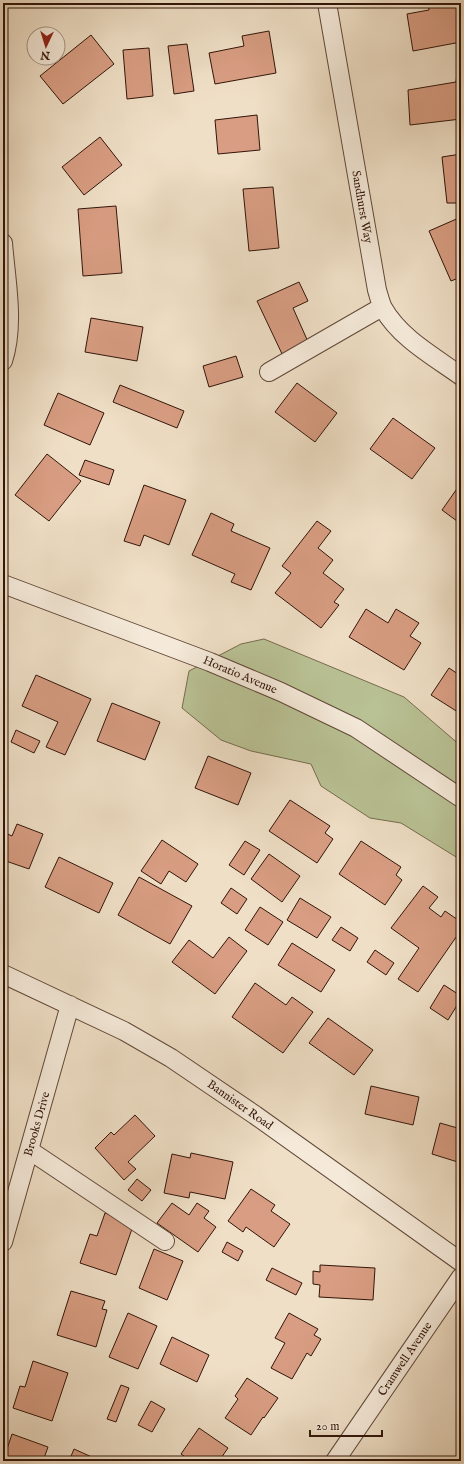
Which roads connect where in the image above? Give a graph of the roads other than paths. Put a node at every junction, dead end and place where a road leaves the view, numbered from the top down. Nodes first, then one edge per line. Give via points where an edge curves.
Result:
1 (327, 3) edge
2 (3, 243) edge
3 (382, 307) junction
4 (3, 361) edge
5 (270, 372) dead end
6 (461, 376) edge
7 (3, 584) edge
8 (461, 798) edge
9 (3, 974) edge
10 (70, 1005) junction
11 (29, 1150) junction
12 (165, 1241) dead end
13 (3, 1242) edge
14 (461, 1262) edge
15 (461, 1277) edge
16 (335, 1461) edge

1 - 3 street, Sandhurst Way
2 - 4 street via 9,309
3 - 5 street
3 - 6 street, Sandhurst Way via 396,326
7 - 8 street, Horatio Avenue via 210,662 281,692 356,728
9 - 10 street, Bannister Road
10 - 11 street, Brooks Drive
10 - 14 street, Bannister Road via 124,1031 170,1058 255,1115
11 - 12 street
11 - 13 street, Brooks Drive
15 - 16 street, Cramwell Avenue

